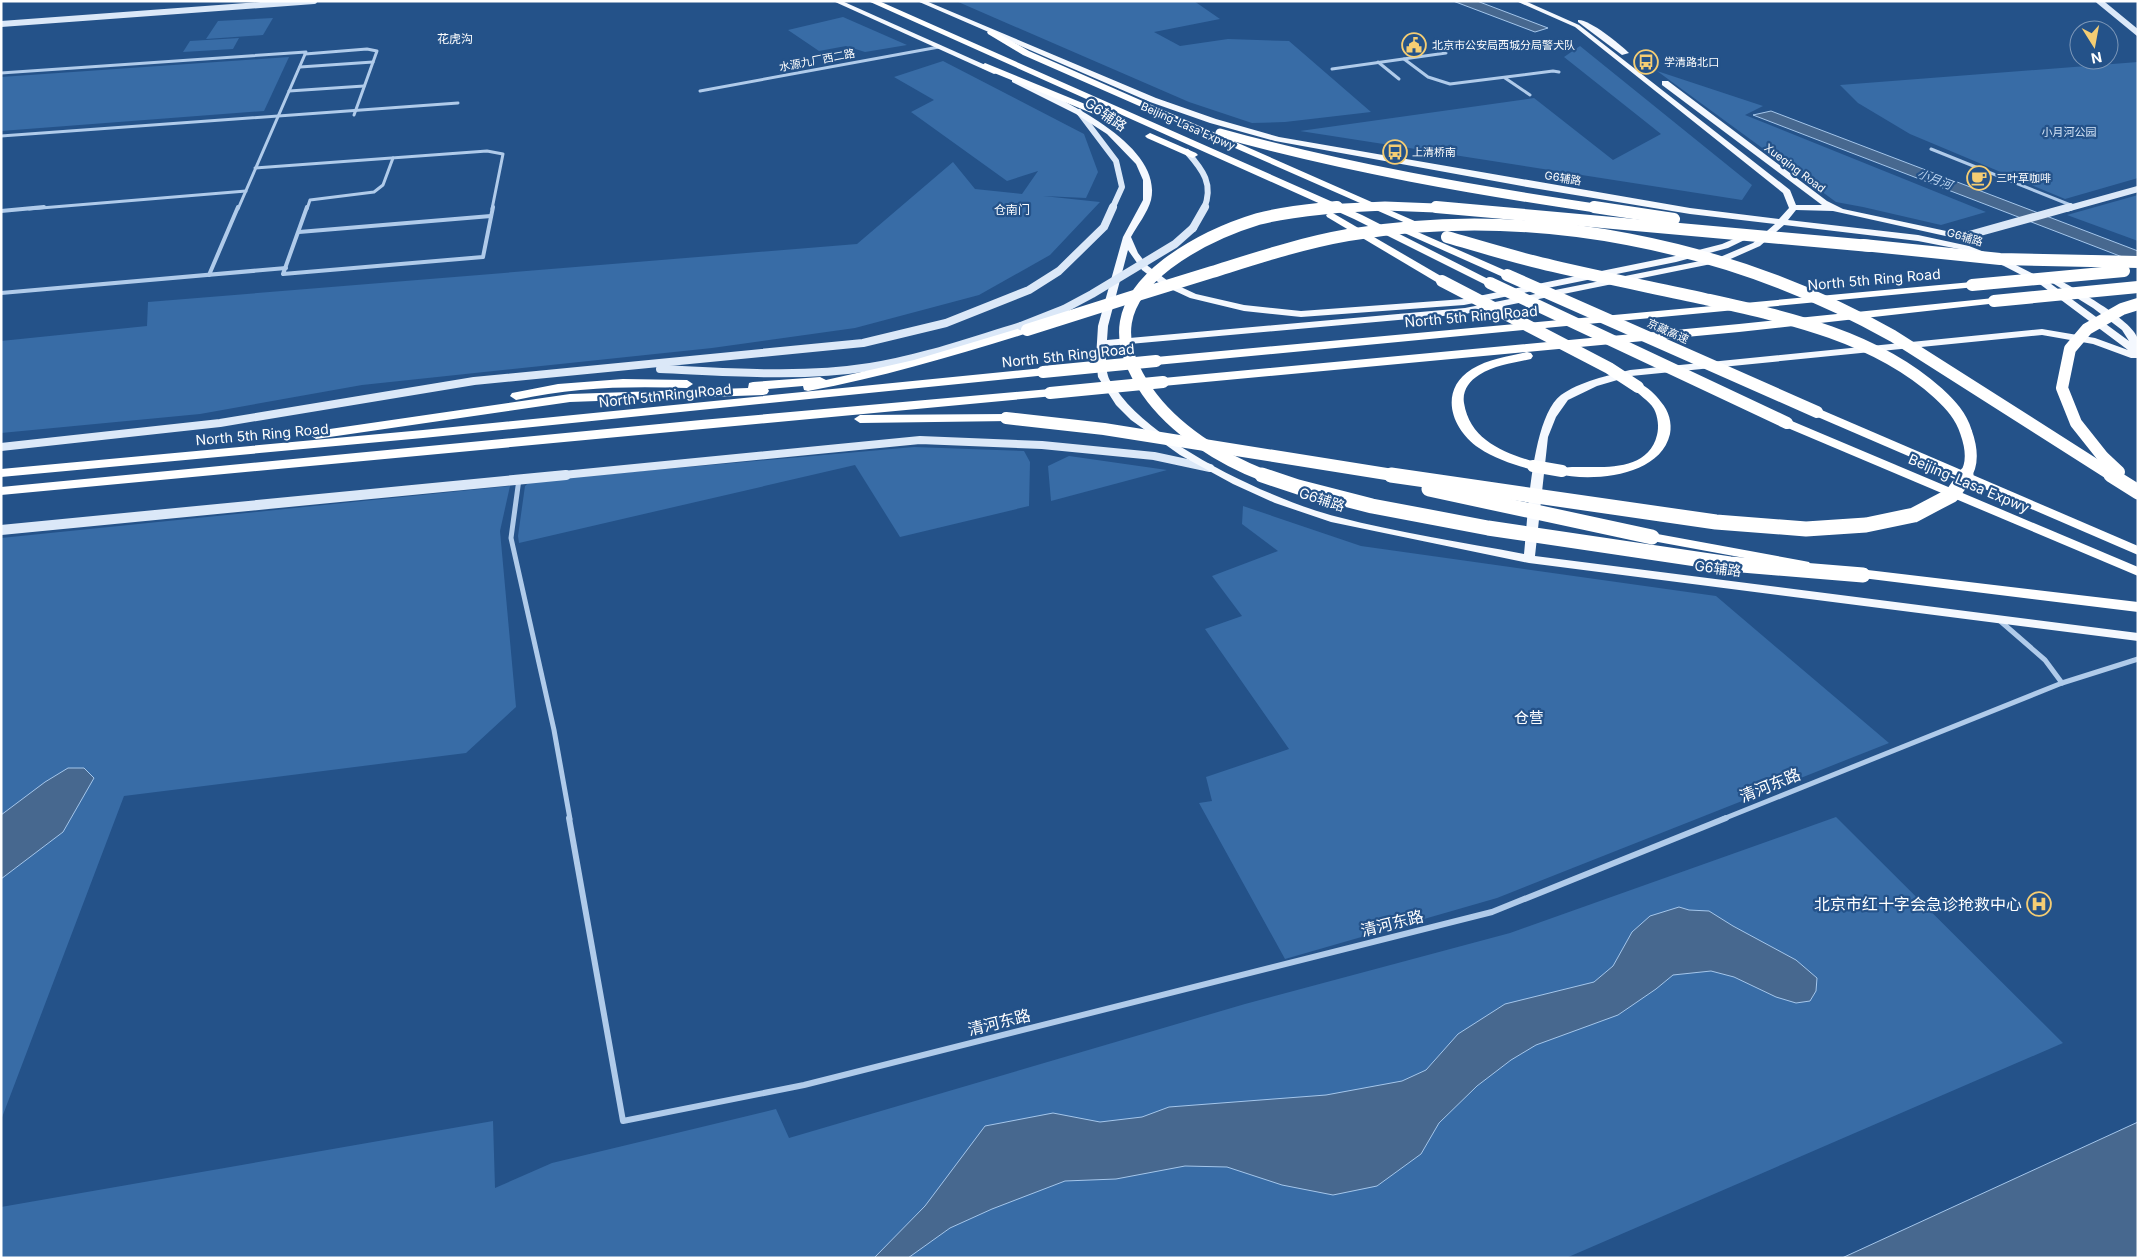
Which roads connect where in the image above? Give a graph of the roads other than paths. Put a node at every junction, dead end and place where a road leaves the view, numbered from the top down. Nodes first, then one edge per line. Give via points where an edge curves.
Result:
1 (261, 1) edge
2 (314, 1) edge
3 (836, 1) edge
4 (872, 1) edge
5 (886, 1) edge
6 (920, 1) edge
7 (1519, 1) edge
8 (1537, 1) edge
9 (2099, 1) edge
10 (2109, 1) edge
11 (1, 22) edge
12 (2138, 24) edge
13 (991, 32) junction
14 (2138, 33) edge
15 (939, 47) junction
16 (1446, 53) dead end
17 (306, 54) junction
18 (1404, 59) junction
19 (373, 62) junction
20 (1378, 62) junction
21 (985, 66) junction
22 (300, 67) junction
23 (1332, 69) dead end
24 (1559, 72) dead end
25 (1, 73) edge
26 (1505, 77) junction
27 (1400, 79) dead end
28 (364, 86) junction
29 (289, 91) junction
30 (700, 91) dead end
31 (1530, 95) dead end
32 (458, 103) dead end
33 (356, 110) junction
34 (1079, 112) junction
35 (1161, 112) junction
36 (354, 115) dead end
37 (278, 116) junction
38 (1, 136) edge
39 (1931, 149) dead end
40 (1187, 152) junction
41 (393, 158) junction
42 (255, 168) junction
43 (246, 190) junction
44 (2138, 190) edge
45 (1793, 208) junction
46 (2076, 208) junction
47 (1, 211) edge
48 (1840, 211) junction
49 (491, 216) junction
50 (1782, 221) junction
51 (299, 232) junction
52 (1127, 237) junction
53 (1962, 237) junction
54 (1870, 246) junction
55 (2138, 262) edge
56 (286, 268) junction
57 (2138, 269) edge
58 (209, 274) junction
59 (1508, 275) joint
60 (2138, 287) edge
61 (1, 293) edge
62 (2138, 304) edge
63 (1024, 328) junction
64 (1739, 328) junction
65 (1102, 343) junction
66 (2138, 347) edge
67 (2138, 355) edge
68 (621, 367) junction
69 (1817, 412) joint
70 (701, 424) junction
71 (1, 447) edge
72 (1, 464) edge
73 (105, 464) junction
74 (79, 466) junction
75 (1331, 466) junction
76 (1210, 468) junction
77 (1, 473) edge
78 (520, 480) junction
79 (1, 491) edge
80 (2138, 491) edge
81 (1, 530) edge
82 (2138, 550) edge
83 (1529, 558) junction
84 (2138, 572) edge
85 (1863, 575) junction
86 (2138, 608) edge
87 (1998, 619) junction
88 (2138, 637) edge
89 (2138, 658) edge
90 (2062, 683) junction

1 - 11 street
2 - 11 street
3 - 15 main road, G6辅路
4 - 84 highway, Beijing-Lasa Expwy, bridge via 1358,217 1787,423
5 - 59 highway, Beijing-Lasa Expwy
6 - 13 main road, G6辅路
7 - 45 main road, Xueqing Road via 1577,26 1642,75 1787,192
8 - 48 main road, Xueqing Road via 1589,26 1814,197
9 - 14 street
10 - 12 street
13 - 35 highway via 1026,53
13 - 50 main road, G6辅路 via 1153,100 1278,139 1690,211
15 - 21 main road, G6辅路
15 - 30 street, 水源九厂西二路
16 - 18 street
17 - 19 street via 372,50 377,51
17 - 22 street
17 - 25 street
18 - 20 street
18 - 26 street via 1428,77 1450,84
19 - 22 street
19 - 28 street
20 - 23 street
20 - 27 street
21 - 34 main road, G6辅路
21 - 40 highway
22 - 29 street
24 - 26 street
26 - 31 street
28 - 29 street
28 - 33 street
29 - 37 street
32 - 33 street
33 - 36 street
33 - 37 street
34 - 52 main road, G6辅路 via 1110,132 1129,150 1140,163 1147,180 1147,200
34 - 68 street via 1116,161 1122,187 1104,227 1059,271 1029,290 946,323 863,343
35 - 54 highway, bridge via 1277,150 1388,175
35 - 75 highway, bridge via 1447,237 1552,266 1745,308 1848,339 1919,376 1962,419 1971,446 1969,470 1952,495 1914,515 1866,525 1806,529 1716,522
37 - 38 street
37 - 42 street
39 - 46 street
40 - 63 street, bridge via 1205,174 1209,191 1206,210 1193,228 1175,244 1092,294
40 - 64 highway, bridge via 1340,220 1442,281 1609,368 1638,387 1659,408 1664,421 1663,441 1643,462 1626,469 1562,471 1511,460 1491,450 1464,427 1458,416 1459,388 1484,367 1540,354
41 - 42 street
41 - 49 street via 487,151 503,154
41 - 51 street via 383,185 374,192 310,200
42 - 43 street
43 - 47 street
43 - 58 street
44 - 46 street
45 - 48 main road via 1817,207
45 - 50 main road
46 - 53 street
48 - 53 main road, Xueqing Road
49 - 51 street
49 - 56 street via 482,257 283,274
50 - 52 main road via 1726,246 1676,259 1464,302 1301,314 1244,308 1193,296 1165,283 1145,268
50 - 65 main road via 1759,244 1736,256 1465,311
50 - 67 main road, G6辅路 via 1918,238 1966,248 2044,283 2110,330
51 - 56 street
52 - 65 main road, G6辅路 via 1103,326
53 - 66 main road, Xueqing Road via 2028,266 2096,306 2126,328
54 - 55 highway, bridge via 1977,257
54 - 85 highway, bridge via 1466,209 1334,208 1252,222 1192,244 1166,262 1147,281 1132,301 1123,324 1125,348 1135,374 1152,399 1207,446 1250,470 1297,486 1345,500 1452,522 1711,562
56 - 58 street
57 - 73 highway, North 5th Ring Road, bridge
58 - 61 street
59 - 69 highway, 京藏高速, bridge
60 - 64 highway, bridge
62 - 80 highway, bridge via 2122,309 2087,329 2070,349 2062,388 2076,423 2103,457
63 - 68 street via 915,358 818,372
63 - 73 highway via 917,363 809,386 760,391 570,398
63 - 80 highway, bridge via 1242,262 1347,235 1412,226 1476,223 1592,232 1703,257 1810,294 1868,322 1927,357
64 - 70 highway, bridge
65 - 76 main road, G6辅路 via 1103,377 1120,403 1135,418
67 - 83 main road via 2096,341 2042,332 1630,373 1592,384 1564,398 1543,437
68 - 71 street via 474,381 220,423
69 - 82 highway, Beijing-Lasa Expwy
70 - 75 highway, bridge via 920,417 1006,418 1114,430
70 - 79 highway
72 - 74 highway
73 - 74 highway, North 5th Ring Road
74 - 77 highway, North 5th Ring Road
75 - 85 highway, bridge via 1652,537
76 - 78 street via 1154,456 1052,446 920,440
76 - 83 main road, G6辅路 via 1279,501 1335,520
78 - 81 street
78 - 90 street, 清河东路 via 511,538 554,730 623,1121 804,1085 1492,912
83 - 87 main road, G6辅路
85 - 86 highway
87 - 88 main road, G6辅路
87 - 90 street via 2045,660
89 - 90 street, 清河东路

